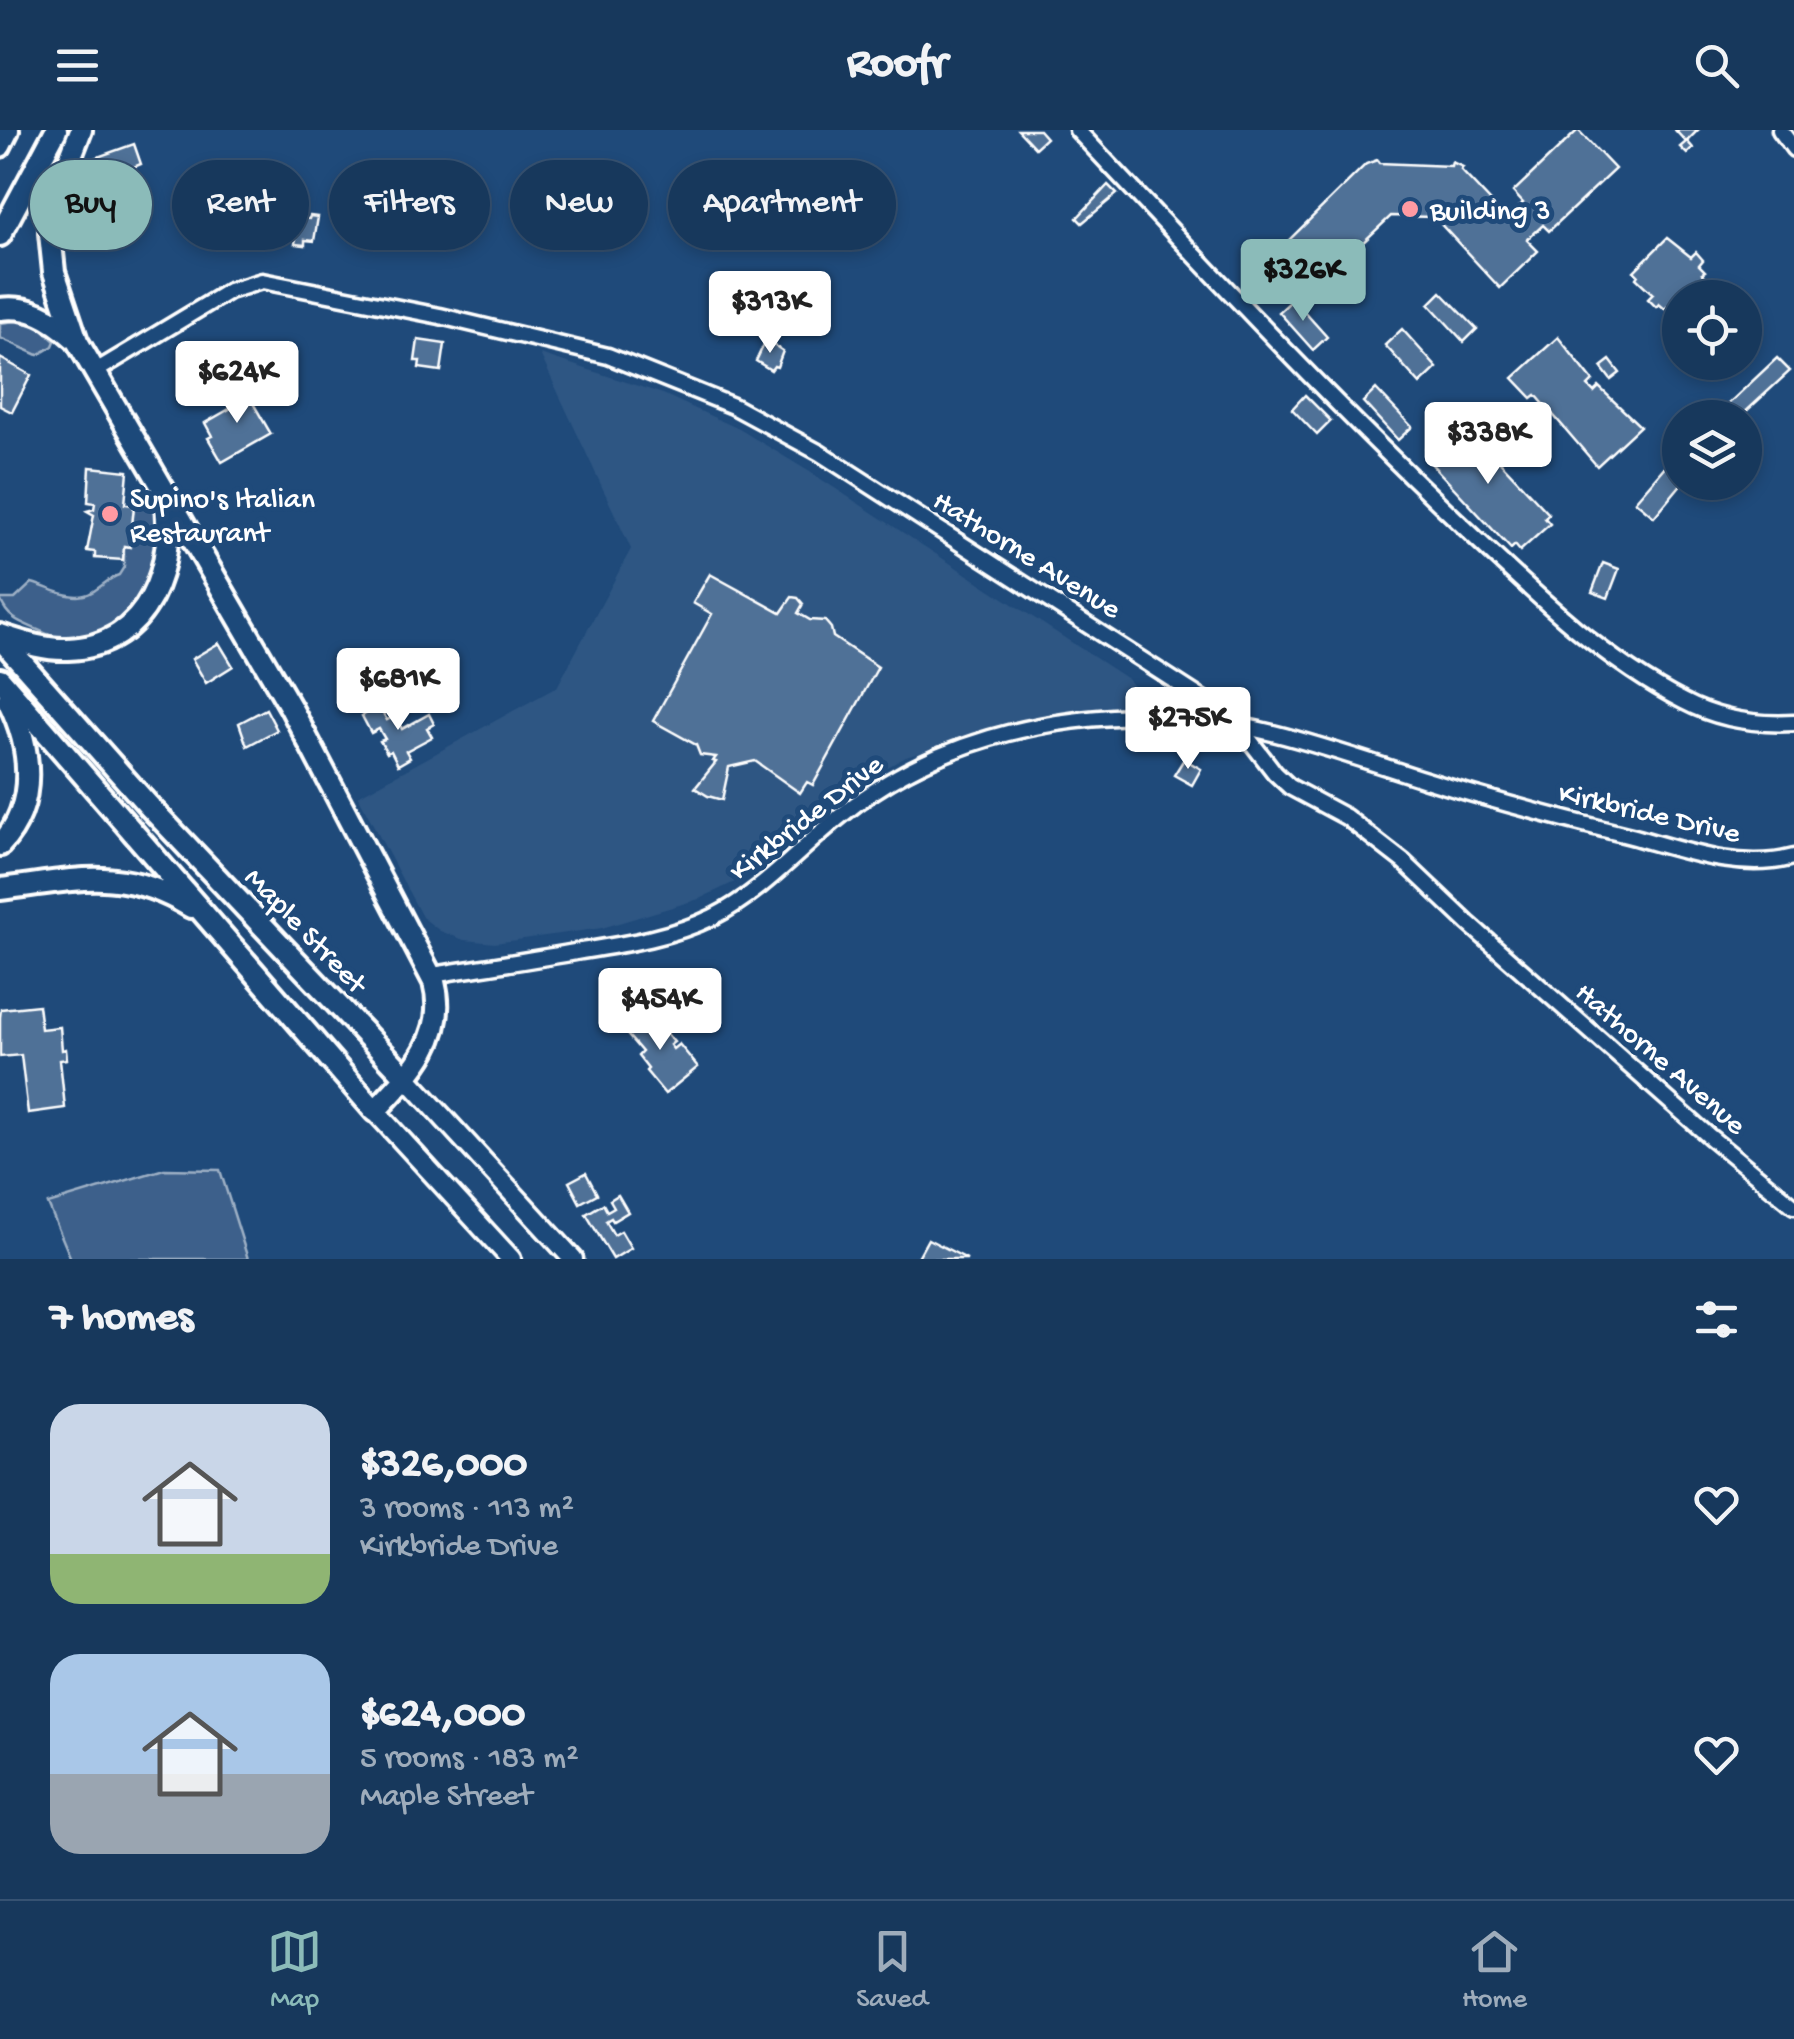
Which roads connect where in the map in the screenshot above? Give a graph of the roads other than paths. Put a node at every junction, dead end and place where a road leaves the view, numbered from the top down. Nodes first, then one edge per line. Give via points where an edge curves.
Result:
1 (8, 130) edge
2 (56, 130) edge
3 (81, 130) edge
4 (1077, 130) edge
5 (1780, 130) edge
6 (0, 146) edge
7 (1794, 150) edge
8 (0, 235) edge
9 (0, 310) edge
10 (77, 340) junction
11 (96, 371) junction
12 (157, 474) junction
13 (0, 637) edge
14 (0, 682) edge
15 (1794, 723) edge
16 (1238, 725) junction
17 (0, 845) edge
18 (1794, 857) edge
19 (0, 889) edge
20 (214, 924) junction
21 (432, 976) junction
22 (407, 1078) junction
23 (375, 1111) junction
24 (1794, 1206) edge
25 (510, 1259) edge
26 (573, 1259) edge

1 - 6 main road
2 - 8 main road
3 - 10 main road via 50,233 54,272
4 - 15 street via 1309,376 1555,610 1685,702 1724,716
5 - 7 street
9 - 10 main road via 44,315
10 - 11 main road
11 - 12 main road
11 - 16 street, Hathorne Avenue via 228,291 262,281 608,356 733,406 820,453
12 - 13 main road via 168,525 166,564 134,622 106,640 72,649
12 - 21 main road via 304,731
13 - 22 main road, Maple Street
14 - 17 main road via 28,758 20,814
14 - 20 main road, Maple Street
16 - 18 street, Kirkbride Drive via 1694,853 1746,862
16 - 21 street, Kirkbride Drive via 1078,720 970,742 870,792 774,877 710,918 651,939
16 - 24 street, Hathorne Avenue via 1275,774 1404,862
19 - 20 main road via 118,878 156,888
20 - 23 main road, Maple Street
21 - 22 main road via 436,1025
22 - 23 main road
22 - 26 main road, Maple Street
23 - 25 main road, Maple Street

